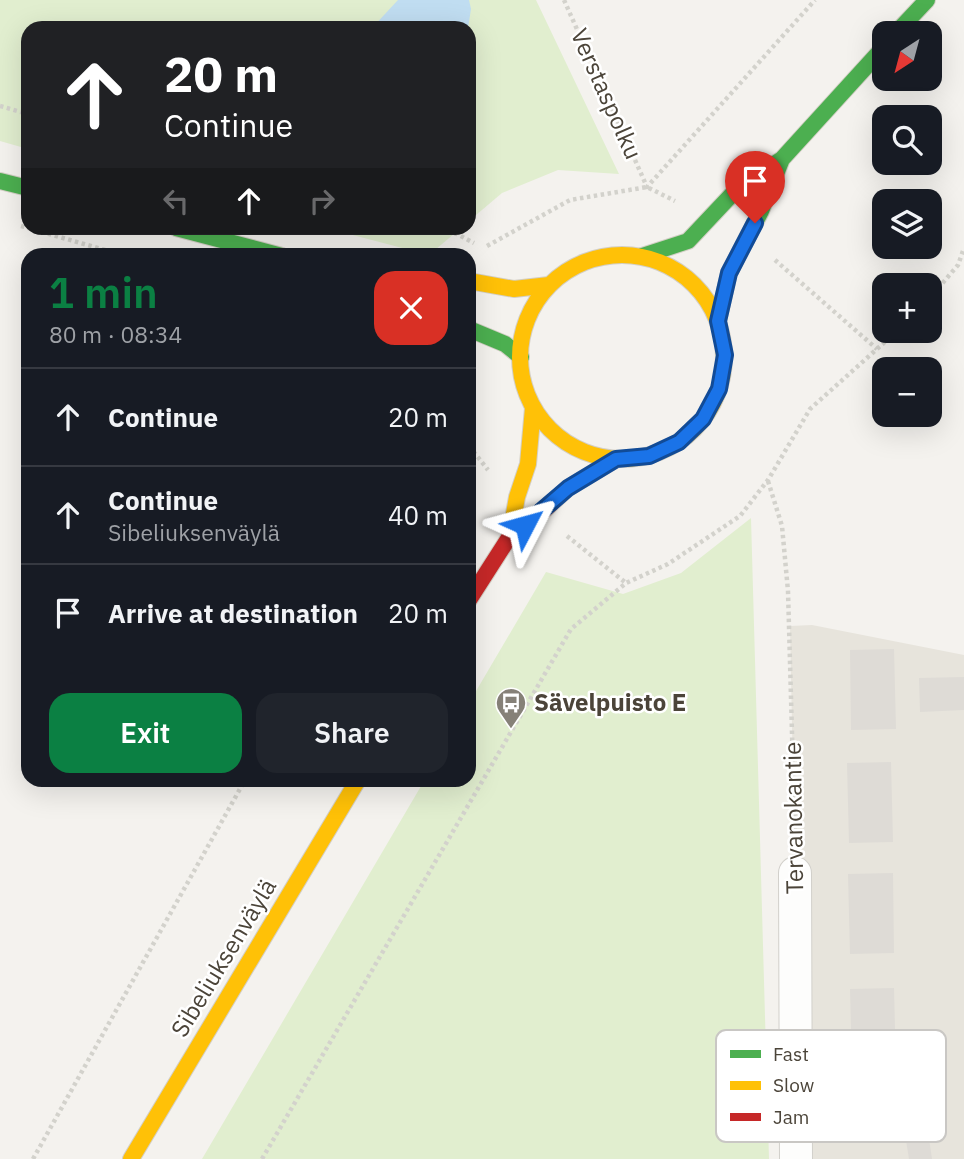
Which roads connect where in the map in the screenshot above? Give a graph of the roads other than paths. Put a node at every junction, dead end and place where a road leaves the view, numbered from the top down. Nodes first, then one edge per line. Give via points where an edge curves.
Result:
1 (927, 0) edge
2 (907, 21) edge
3 (872, 60) edge
4 (782, 159) junction
5 (0, 181) edge
6 (21, 186) edge
7 (202, 235) edge
8 (252, 248) edge
9 (642, 256) junction
10 (476, 283) edge
11 (549, 285) junction
12 (718, 321) junction
13 (476, 332) edge
14 (521, 357) junction
15 (533, 408) junction
16 (616, 459) junction
17 (510, 536) junction
18 (476, 589) edge
19 (354, 787) edge
20 (796, 873) road end
21 (796, 1030) edge
22 (131, 1159) edge

1 - 2 main road
3 - 4 main road
4 - 9 main road via 737,189 688,241
4 - 12 main road via 729,273
5 - 6 main road
7 - 8 main road
9 - 11 main road via 597,258 575,265
9 - 12 main road via 674,268 701,290
10 - 11 main road via 514,289
11 - 14 main road via 530,312 520,344
12 - 16 main road via 725,355 719,389 703,419 679,442 649,456
13 - 14 main road via 505,344
14 - 15 main road via 522,377
15 - 16 main road via 555,434 583,452
15 - 17 main road via 528,464
16 - 17 main road via 568,488
17 - 18 main road
19 - 22 main road, Sibeliuksenväylä
20 - 21 street, Tervanokantie

